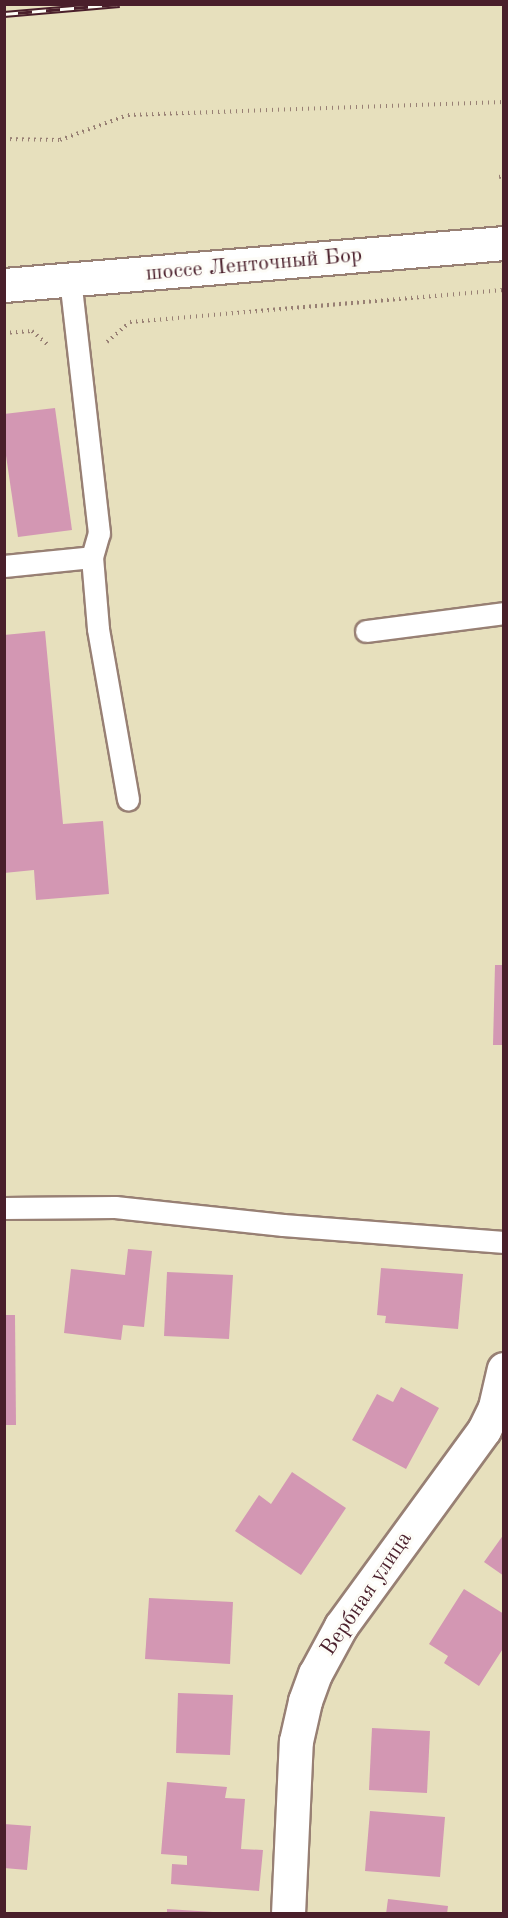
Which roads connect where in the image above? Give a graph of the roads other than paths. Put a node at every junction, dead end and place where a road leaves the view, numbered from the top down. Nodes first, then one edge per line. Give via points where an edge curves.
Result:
1 (504, 243) edge
2 (70, 280) junction
3 (4, 285) edge
4 (92, 557) junction
5 (4, 566) edge
6 (504, 613) edge
7 (366, 631) dead end
8 (128, 799) dead end
9 (4, 1208) edge
10 (504, 1242) edge
11 (504, 1369) edge
12 (288, 1914) edge

1 - 2 main road, шоссе Ленточный Бор
2 - 3 main road, шоссе Ленточный Бор
2 - 4 lane via 97,501 99,533
4 - 5 lane
4 - 8 lane via 98,629
6 - 7 lane
9 - 10 lane via 115,1207
11 - 12 main road, Вербная улица via 495,1407 484,1430 341,1626 315,1674 296,1741

